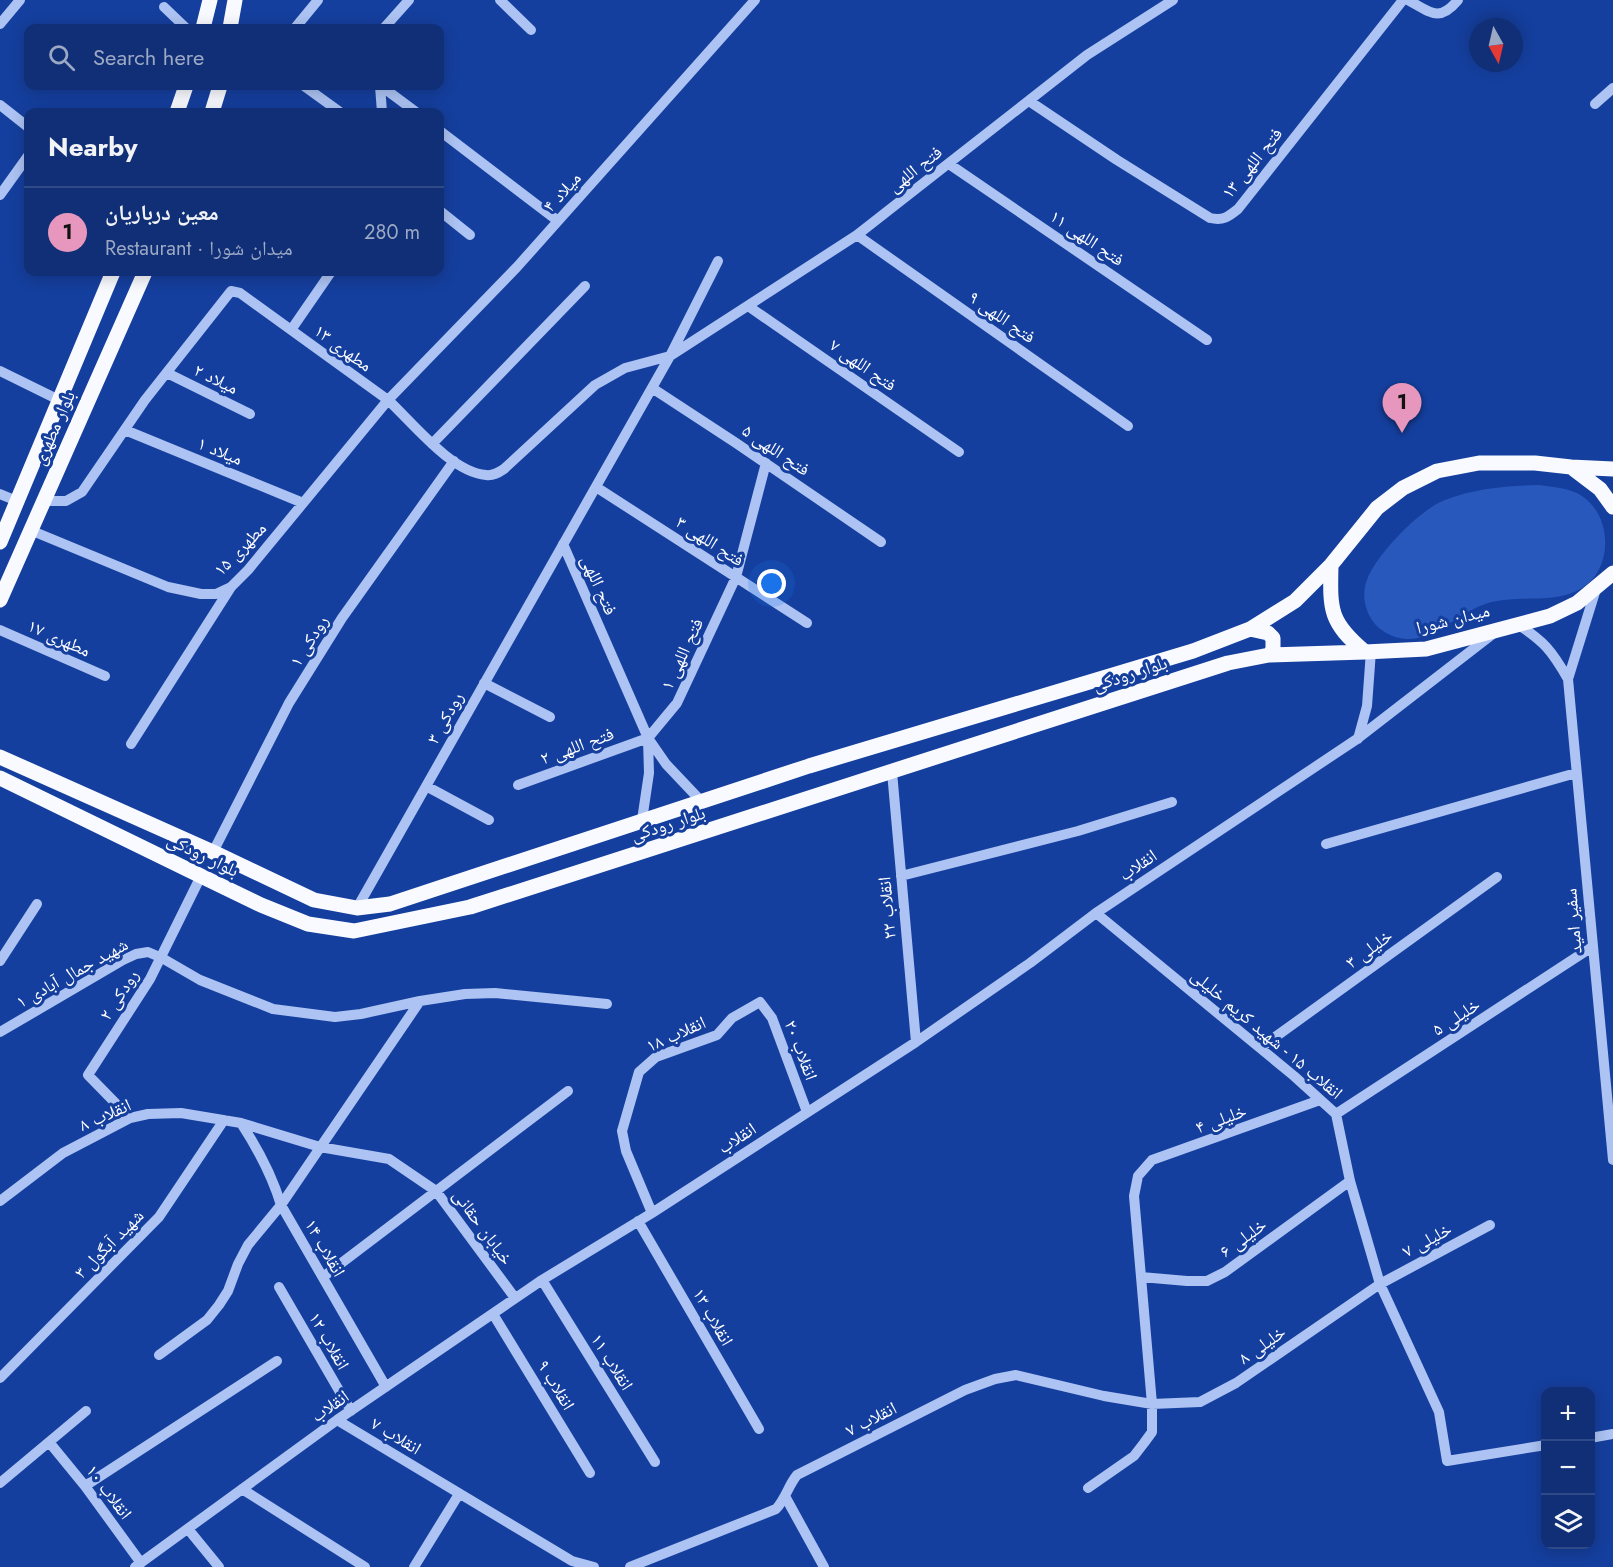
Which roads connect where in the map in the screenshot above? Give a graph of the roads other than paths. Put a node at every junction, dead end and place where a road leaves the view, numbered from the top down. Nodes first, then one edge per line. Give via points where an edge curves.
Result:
1 (20, 0) edge
2 (210, 0) edge
3 (235, 0) edge
4 (318, 0) edge
5 (409, 0) edge
6 (500, 0) edge
7 (754, 0) edge
8 (1173, 0) edge
9 (1402, 0) edge
10 (1408, 0) edge
11 (1458, 0) edge
12 (164, 7) dead end
13 (0, 24) edge
14 (182, 24) edge
15 (204, 24) edge
16 (231, 24) edge
17 (298, 24) edge
18 (388, 24) edge
19 (531, 30) dead end
20 (1613, 88) edge
21 (185, 90) edge
22 (219, 90) edge
23 (310, 90) edge
24 (380, 90) edge
25 (386, 90) edge
26 (1029, 101) junction
27 (1595, 104) dead end
28 (0, 105) edge
29 (178, 108) edge
30 (213, 108) edge
31 (334, 108) edge
32 (382, 108) edge
33 (410, 108) edge
34 (24, 124) edge
35 (444, 133) edge
36 (24, 162) edge
37 (949, 164) junction
38 (0, 195) edge
39 (444, 214) edge
40 (558, 221) junction
41 (470, 234) dead end
42 (857, 235) junction
43 (718, 261) dead end
44 (111, 276) edge
45 (143, 276) edge
46 (328, 276) edge
47 (585, 286) dead end
48 (748, 306) junction
49 (291, 330) junction
50 (1208, 340) dead end
51 (670, 356) junction
52 (0, 370) edge
53 (167, 373) junction
54 (652, 388) junction
55 (59, 400) junction
56 (388, 400) junction
57 (250, 414) dead end
58 (1128, 426) dead end
59 (125, 430) junction
60 (432, 444) junction
61 (959, 452) dead end
62 (454, 461) junction
63 (766, 463) junction
64 (1571, 467) junction
65 (1613, 469) edge
66 (596, 487) junction
67 (0, 494) edge
68 (17, 501) junction
69 (43, 501) junction
70 (303, 504) junction
71 (1613, 507) edge
72 (30, 530) junction
73 (0, 542) edge
74 (881, 542) dead end
75 (563, 544) junction
76 (1331, 566) junction
77 (1613, 573) edge
78 (736, 577) junction
79 (231, 587) junction
80 (1596, 589) junction
81 (0, 600) edge
82 (807, 623) dead end
83 (1510, 626) junction
84 (1250, 629) junction
85 (0, 630) edge
86 (1368, 652) junction
87 (1269, 655) junction
88 (105, 676) dead end
89 (1568, 679) junction
90 (484, 683) junction
91 (550, 717) dead end
92 (648, 738) junction
93 (1357, 739) junction
94 (131, 744) dead end
95 (3, 756) edge
96 (892, 772) junction
97 (1576, 773) junction
98 (0, 778) edge
99 (518, 785) dead end
100 (426, 786) junction
101 (701, 801) junction
102 (1172, 802) dead end
103 (489, 820) dead end
104 (642, 820) junction
105 (1326, 844) dead end
106 (213, 852) junction
107 (201, 876) junction
108 (901, 876) junction
109 (1497, 877) dead end
110 (37, 904) dead end
111 (357, 908) junction
112 (1096, 913) junction
113 (1592, 947) junction
114 (162, 958) junction
115 (0, 961) edge
116 (420, 1001) junction
117 (760, 1002) joint
118 (607, 1004) dead end
119 (0, 1032) edge
120 (916, 1042) junction
121 (1260, 1048) junction
122 (568, 1091) dead end
123 (1320, 1100) junction
124 (807, 1112) junction
125 (1336, 1114) junction
126 (130, 1119) junction
127 (224, 1120) junction
128 (241, 1122) junction
129 (320, 1147) junction
130 (1613, 1158) edge
131 (1350, 1181) junction
132 (436, 1191) junction
133 (0, 1201) edge
134 (281, 1205) junction
135 (652, 1213) junction
136 (638, 1221) junction
137 (1490, 1225) dead end
138 (1141, 1276) junction
139 (323, 1277) junction
140 (542, 1280) junction
141 (1380, 1284) junction
142 (279, 1287) dead end
143 (515, 1298) junction
144 (493, 1314) junction
145 (159, 1355) dead end
146 (277, 1361) dead end
147 (0, 1378) edge
148 (386, 1387) junction
149 (1152, 1404) junction
150 (86, 1411) dead end
151 (351, 1411) junction
152 (337, 1420) junction
153 (759, 1429) dead end
154 (1613, 1434) edge
155 (1595, 1437) edge
156 (49, 1442) junction
157 (1541, 1446) edge
158 (655, 1462) dead end
159 (590, 1473) dead end
160 (0, 1483) edge
161 (85, 1486) junction
162 (1088, 1488) dead end
163 (242, 1490) junction
164 (459, 1494) junction
165 (786, 1498) junction
166 (188, 1529) junction
167 (138, 1565) edge
168 (219, 1567) edge
169 (365, 1567) edge
170 (414, 1567) edge
171 (594, 1567) edge
172 (630, 1567) edge
173 (824, 1567) edge

1 - 13 street
2 - 15 main road
3 - 16 main road
4 - 17 street
5 - 18 street
6 - 19 street
7 - 40 street, میلاد ۴
8 - 26 street, فتح اللهی via 1087,55
9 - 26 street, فتح اللهی ۱۳ via 1238,209 1220,220 1210,218 1126,166
10 - 11 street via 1441,15
12 - 14 street
20 - 27 street
21 - 29 main road
22 - 30 main road
23 - 31 street
24 - 32 street
25 - 33 street
26 - 37 street, فتح اللهی
28 - 34 street
35 - 40 street
36 - 38 street
37 - 42 street, فتح اللهی
37 - 50 street, فتح اللهی ۱۱
39 - 41 street
40 - 56 street, میلاد ۴
42 - 48 street, فتح اللهی
42 - 58 street, فتح اللهی ۹
43 - 51 street, فتح اللهی
44 - 55 main road, بلوار مطهری
45 - 69 main road, بلوار مطهری
46 - 49 street
47 - 60 street
48 - 51 street, فتح اللهی
48 - 61 street, فتح اللهی ۷
49 - 53 street, مطهری ۱۳ via 240,293 231,291
49 - 56 street, مطهری ۱۳
51 - 54 street, فتح اللهی
51 - 62 street, مطهری ۱۳ via 625,368 595,385 495,475 476,472
52 - 55 street
53 - 57 street, میلاد ۲
53 - 59 street, مطهری ۱۳
54 - 63 street, فتح اللهی ۵
54 - 66 street, فتح اللهی
55 - 68 main road, بلوار مطهری
56 - 60 street, مطهری ۱۳
56 - 70 street, مطهری ۱۵
59 - 69 street, مطهری ۱۳ via 82,492 66,501
59 - 70 street, میلاد ۱
60 - 62 street, مطهری ۱۳
62 - 106 street, رودکی ۱ via 342,618 289,703
63 - 74 street, فتح اللهی ۵
63 - 78 street, فتح اللهی ۱
64 - 65 main road
64 - 71 main road via 1600,489
64 - 76 main road via 1479,463 1437,471 1403,488 1377,508
66 - 75 street, فتح اللهی
66 - 78 street, فتح اللهی ۳
67 - 68 street
68 - 73 main road, بلوار مطهری
69 - 72 main road, بلوار مطهری
70 - 79 street, مطهری ۱۵
72 - 79 street, مطهری ۱۵ via 168,587 201,594 216,594
72 - 81 main road, بلوار مطهری
75 - 90 street, رودکی ۳
75 - 92 street, فتح اللهی
76 - 84 main road, بلوار رودکی via 1295,601
76 - 86 main road via 1330,599 1336,619 1345,636
77 - 80 main road, میدان شورا
78 - 82 street, فتح اللهی ۳
78 - 92 street, فتح اللهی ۱ via 677,703
79 - 94 street
80 - 83 main road, میدان شورا via 1550,616
80 - 89 street, سفیر امید
83 - 86 main road, میدان شورا via 1426,649
83 - 89 street, سفیر امید via 1540,639 1555,655
83 - 93 street, انقلاب
84 - 87 main road via 1273,638
84 - 101 main road, بلوار رودکی via 1193,651
85 - 88 street, مطهری ۱۷
86 - 87 main road, بلوار رودکی
86 - 93 street via 1367,706
87 - 96 main road, بلوار رودکی via 1228,663
89 - 97 street, سفیر امید
90 - 91 street
90 - 100 street, رودکی ۳
92 - 99 street, فتح اللهی ۲
92 - 101 street
92 - 104 street via 649,772
93 - 112 street, انقلاب
95 - 106 main road, بلوار رودکی
96 - 107 main road, بلوار رودکی via 470,907 354,931 308,924
96 - 108 street, انقلاب ۲۲
97 - 105 street
97 - 113 street, سفیر امید
98 - 107 main road, بلوار رودکی
100 - 103 street
100 - 111 street, رودکی ۳
101 - 104 main road, بلوار رودکی
102 - 108 street via 1078,831
104 - 111 main road, بلوار رودکی via 390,904
106 - 111 main road, بلوار رودکی via 314,900
107 - 114 street, رودکی ۲
108 - 120 street, انقلاب ۲۲
109 - 121 street, خلیلی ۳
110 - 115 street
112 - 120 street, انقلاب
112 - 121 street, انقلاب ۱۵ - شهید کریم خلیلی
113 - 125 street, خلیلی ۵
113 - 130 street, سفیر امید
114 - 116 street via 200,980 273,1009 334,1017
114 - 119 street, شهید جمال آبادی ۱ via 148,952 130,957
114 - 126 street, رودکی ۲ via 88,1075
116 - 118 street via 495,993
116 - 129 street
117 - 124 street, انقلاب ۲۰ via 772,1018
117 - 135 street, انقلاب ۱۸ via 732,1018 717,1035 656,1057 639,1072 622,1131 626,1151
120 - 124 street, انقلاب
121 - 123 street, انقلاب ۱۵ - شهید کریم خلیلی
122 - 132 street
123 - 125 street, انقلاب ۱۵ - شهید کریم خلیلی
123 - 138 street, خلیلی ۴ via 1152,1160 1137,1176 1134,1196
124 - 135 street, انقلاب
125 - 131 street, انقلاب ۱۵ - شهید کریم خلیلی
126 - 127 street, انقلاب ۸ via 181,1113
126 - 133 street, انقلاب ۸ via 63,1153
127 - 128 street, انقلاب ۸
127 - 147 street, شهید آبگول ۳ via 159,1217
128 - 129 street, خیابان حقانی
128 - 134 street, انقلاب ۱۴ via 275,1183
129 - 132 street, خیابان حقانی via 389,1159
129 - 134 street
131 - 138 street, خلیلی ۶ via 1207,1281
131 - 141 street, انقلاب ۱۵ - شهید کریم خلیلی
132 - 139 street
132 - 143 street, خیابان حقانی
134 - 139 street, انقلاب ۱۴
134 - 145 street via 248,1245 228,1291 207,1320
135 - 136 street, انقلاب
136 - 140 street, انقلاب
136 - 153 street, انقلاب ۱۳
137 - 141 street, خلیلی ۷
138 - 149 street
139 - 148 street, انقلاب ۱۴
140 - 143 street, انقلاب
140 - 158 street, انقلاب ۱۱
141 - 149 street, خلیلی ۸ via 1236,1383 1200,1402
141 - 157 street, انقلاب ۱۵ - شهید کریم خلیلی via 1439,1412 1447,1461
142 - 151 street, انقلاب ۱۲
143 - 144 street, انقلاب
144 - 148 street, انقلاب
144 - 159 street, انقلاب ۹
146 - 161 street
148 - 151 street, انقلاب
149 - 162 street via 1152,1432 1144,1443 1134,1456
149 - 165 street, انقلاب ۷ via 1037,1378 1016,1375 994,1379 797,1475
150 - 156 street
151 - 152 street, انقلاب
152 - 163 street, انقلاب
152 - 164 street, انقلاب ۷
154 - 155 street
156 - 160 street
156 - 161 street, انقلاب ۱۰
161 - 167 street, انقلاب ۱۰
163 - 166 street, انقلاب
163 - 169 street
164 - 170 street
164 - 171 street, انقلاب ۷ via 572,1561
165 - 172 street, انقلاب ۷ via 776,1509
165 - 173 street
166 - 167 street, انقلاب
166 - 168 street

